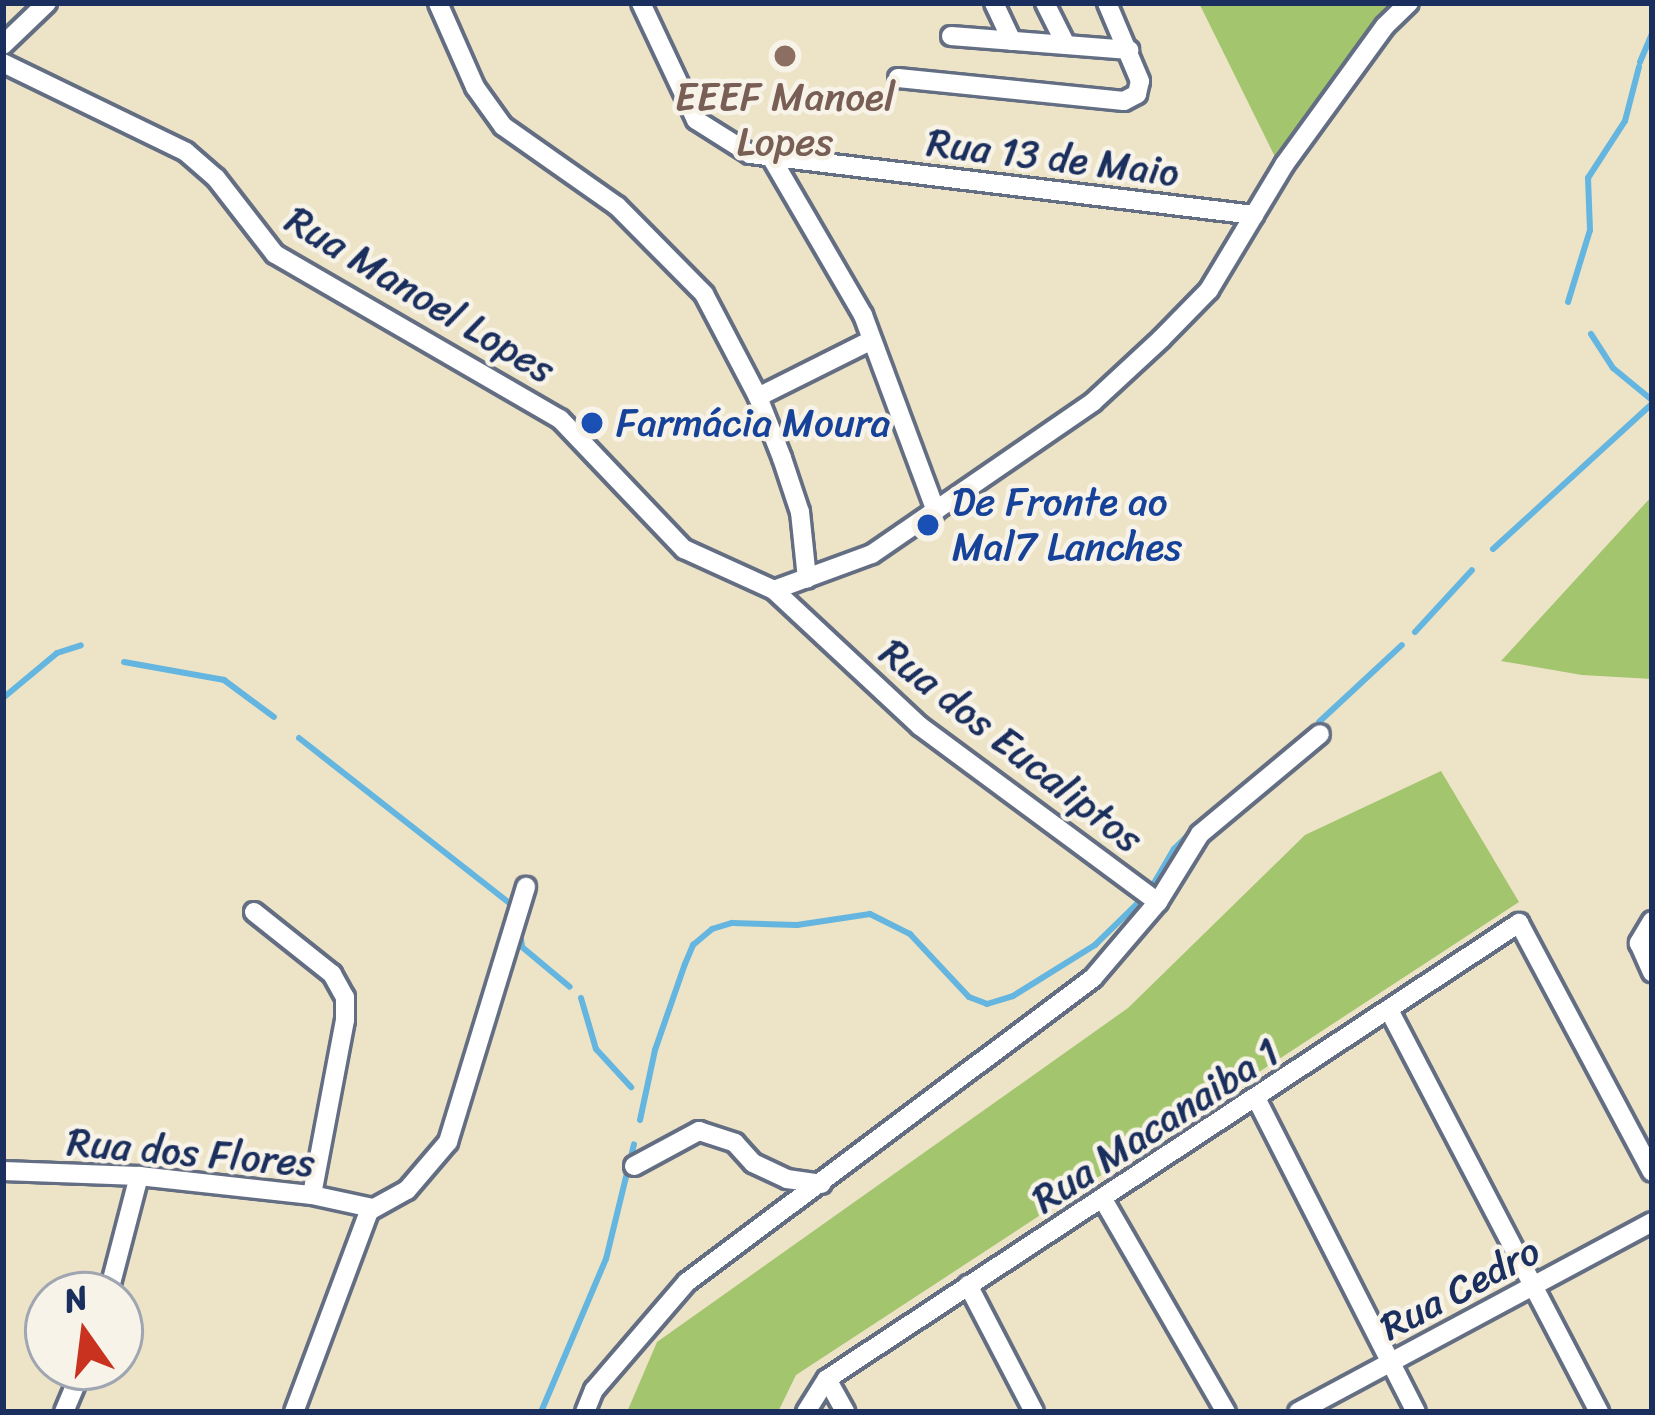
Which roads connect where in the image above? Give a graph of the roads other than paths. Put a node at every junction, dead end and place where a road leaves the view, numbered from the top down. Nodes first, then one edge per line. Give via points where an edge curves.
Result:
1 (47, 3) edge
2 (438, 3) edge
3 (640, 3) edge
4 (994, 3) edge
5 (1045, 3) edge
6 (1107, 3) edge
7 (1409, 3) edge
8 (951, 36) dead end
9 (1012, 41) junction
10 (3, 45) edge
11 (1066, 45) junction
12 (1129, 50) junction
13 (3, 62) edge
14 (898, 78) dead end
15 (771, 157) junction
16 (1254, 215) junction
17 (872, 340) junction
18 (758, 397) junction
19 (936, 511) junction
20 (807, 579) junction
21 (774, 590) junction
22 (1320, 734) dead end
23 (526, 887) dead end
24 (1158, 902) junction
25 (254, 912) dead end
26 (1652, 921) edge
27 (1652, 972) edge
28 (1389, 1010) junction
29 (1257, 1100) junction
30 (634, 1166) dead end
31 (3, 1171) edge
32 (1652, 1172) edge
33 (139, 1177) junction
34 (822, 1184) junction
35 (312, 1195) junction
36 (1104, 1202) junction
37 (371, 1208) junction
38 (1652, 1222) edge
39 (114, 1271) edge
40 (968, 1285) junction
41 (1534, 1287) junction
42 (1391, 1363) junction
43 (826, 1379) junction
44 (294, 1412) edge
45 (585, 1412) edge
46 (806, 1412) edge
47 (844, 1412) edge
48 (1034, 1412) edge
49 (1226, 1412) edge
50 (1298, 1412) edge
51 (1416, 1412) edge
52 (1599, 1412) edge

1 - 10 street
2 - 18 street via 489,111 617,206 683,270 721,320
3 - 15 street, Rua 13 de Maio via 696,120 749,154
4 - 9 street
5 - 11 street
6 - 12 street
7 - 16 street
8 - 9 street
9 - 11 street
11 - 12 street
12 - 14 street via 1140,81 1124,101
13 - 21 street, Rua Manoel Lopes via 185,152 216,178 275,254 560,418 685,548
15 - 16 street, Rua 13 de Maio
15 - 17 street
16 - 19 street via 1209,290 1144,355 1093,402
17 - 18 street
17 - 19 street
18 - 20 street via 800,512
19 - 20 street via 872,554
20 - 21 street
21 - 24 street, Rua dos Eucaliptos via 920,726
22 - 24 street via 1200,834
23 - 37 street via 448,1142 407,1190
24 - 34 street via 1093,978
25 - 35 street via 332,974 345,997
26 - 27 street via 1639,944
28 - 29 street, Rua Macanaiba 1
28 - 32 street, Rua Macanaiba 1 via 1519,923
28 - 41 street
29 - 36 street, Rua Macanaiba 1
29 - 42 street
30 - 34 street via 699,1131 735,1143 787,1178
31 - 33 street, Rua dos Flores
33 - 35 street, Rua dos Flores
33 - 39 street
34 - 45 street via 687,1282
35 - 37 street, Rua dos Flores
36 - 40 street, Rua Macanaiba 1
36 - 49 street
37 - 44 street
38 - 41 street, Rua Cedro
40 - 43 street, Rua Macanaiba 1
40 - 48 street
41 - 42 street, Rua Cedro
41 - 52 street
42 - 50 street, Rua Cedro
42 - 51 street
43 - 46 street
43 - 47 street

